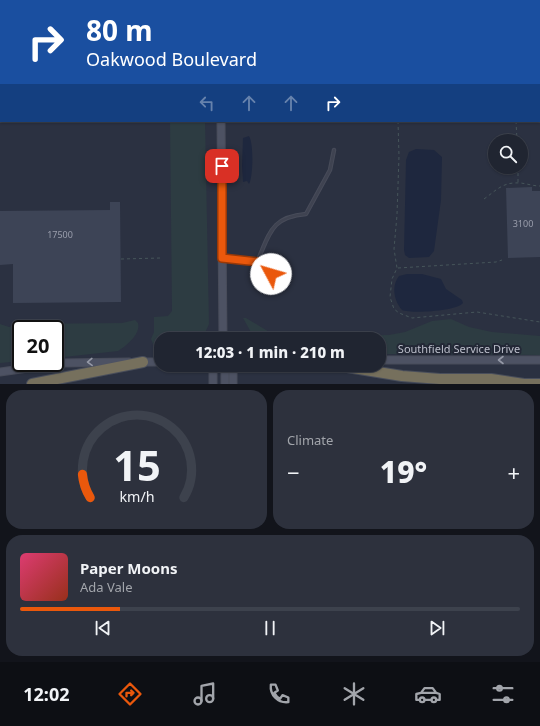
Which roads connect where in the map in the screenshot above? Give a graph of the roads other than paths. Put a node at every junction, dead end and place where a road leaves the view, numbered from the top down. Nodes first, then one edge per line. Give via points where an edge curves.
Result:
1 (222, 122) edge
2 (334, 150) dead end
3 (222, 258) junction
4 (258, 262) junction
5 (278, 278) dead end
6 (224, 332) edge
7 (386, 360) edge
8 (540, 360) edge
9 (144, 362) junction
10 (154, 362) edge
11 (0, 372) edge
12 (213, 372) edge
13 (225, 372) edge
14 (234, 372) edge
15 (378, 372) edge
16 (32, 384) edge
17 (213, 384) edge
18 (225, 384) edge
19 (233, 384) edge
20 (524, 384) edge
21 (540, 384) edge

1 - 3 main road
2 - 4 lane via 330,170 306,214 292,215 280,221
3 - 4 lane
3 - 6 main road
4 - 5 lane
8 -> 7 main road, Southfield Service Drive
9 - 10 main road
9 -> 11 main road via 63,363
9 - 16 highway
12 - 17 main road
13 - 18 main road
14 - 19 main road
15 - 20 highway via 440,379 491,379
20 - 21 highway

